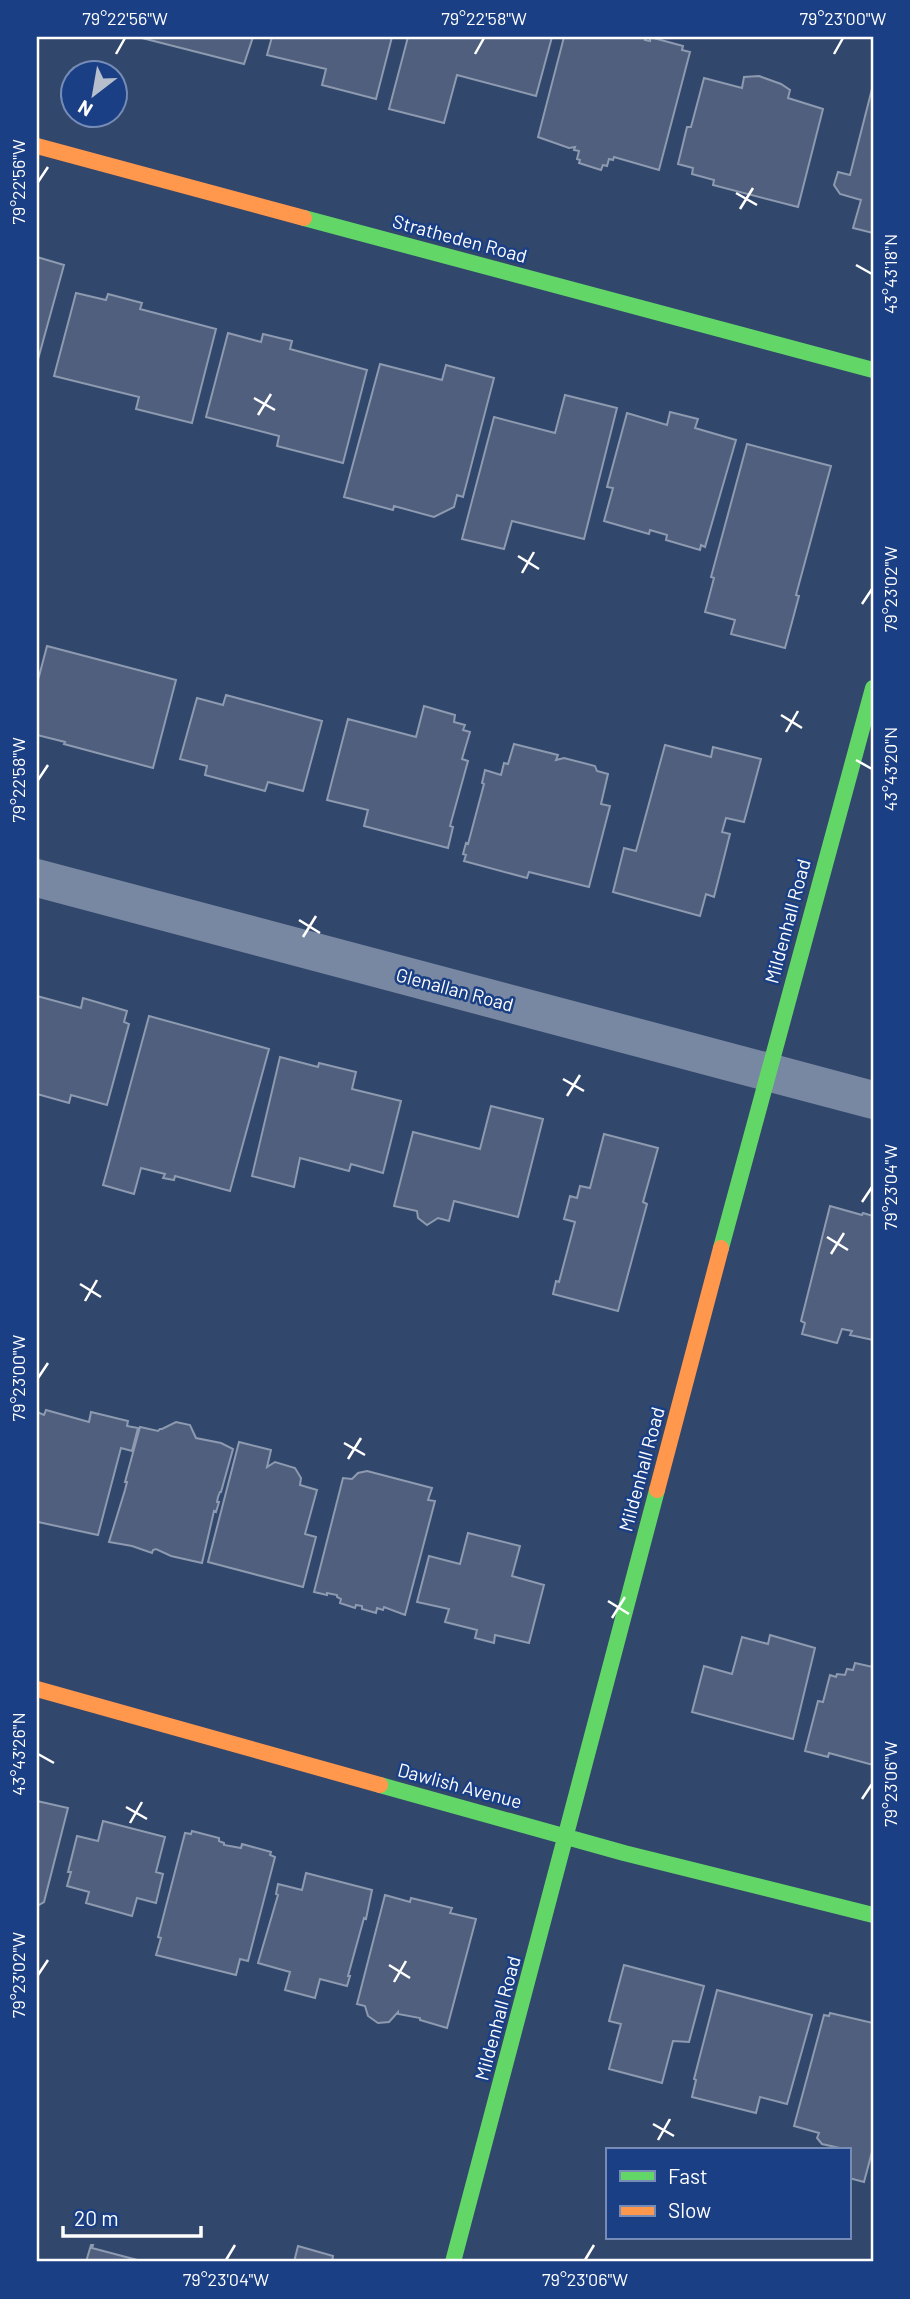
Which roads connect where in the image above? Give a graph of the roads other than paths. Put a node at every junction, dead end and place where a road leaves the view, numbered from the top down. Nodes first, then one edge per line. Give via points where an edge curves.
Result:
1 (37, 146) edge
2 (873, 370) edge
3 (873, 688) edge
4 (37, 878) edge
5 (767, 1072) junction
6 (873, 1100) edge
7 (37, 1689) edge
8 (567, 1836) junction
9 (873, 1915) edge
10 (453, 2262) edge

1 - 2 street, Stratheden Road
3 - 5 street, Mildenhall Road
4 - 5 street, Glenallan Road
5 - 6 street, Glenallan Road
5 - 8 street, Mildenhall Road
7 - 8 street, Dawlish Avenue
8 - 9 street, Dawlish Avenue
8 - 10 street, Mildenhall Road

